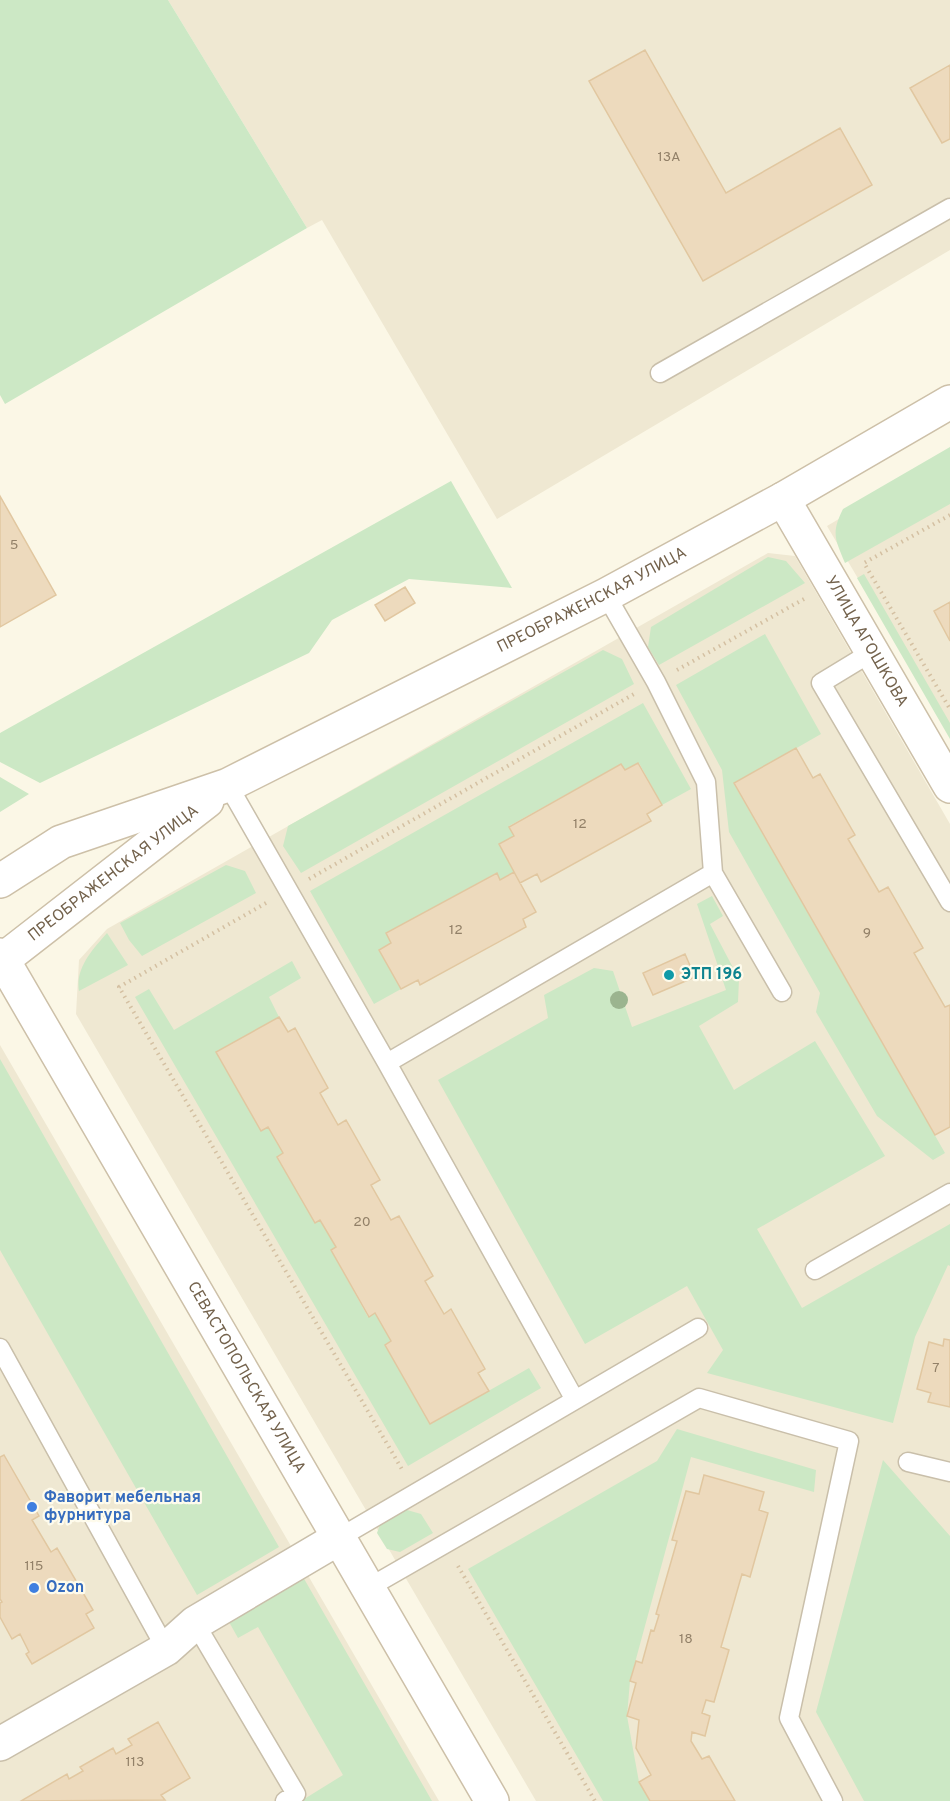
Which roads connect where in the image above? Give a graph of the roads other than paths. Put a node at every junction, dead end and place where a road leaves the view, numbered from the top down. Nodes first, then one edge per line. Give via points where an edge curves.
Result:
1 (950, 208) edge
2 (660, 373) dead end
3 (950, 402) edge
4 (783, 499) junction
5 (606, 595) junction
6 (872, 652) junction
7 (228, 785) junction
8 (950, 786) edge
9 (713, 873) junction
10 (0, 881) edge
11 (950, 902) edge
12 (1, 959) edge
13 (782, 992) dead end
14 (387, 1063) junction
15 (950, 1193) edge
16 (815, 1270) dead end
17 (698, 1328) dead end
18 (0, 1348) edge
19 (575, 1400) junction
20 (908, 1461) dead end
21 (950, 1472) edge
22 (339, 1538) junction
23 (368, 1588) junction
24 (195, 1623) junction
25 (166, 1649) junction
26 (1, 1740) edge
27 (285, 1801) edge
28 (492, 1801) edge
29 (833, 1801) edge

1 - 2 lane
3 - 4 main road, ПРЕОБРАЖЕНСКАЯ УЛИЦА
4 - 5 main road, ПРЕОБРАЖЕНСКАЯ УЛИЦА
4 - 6 main road, УЛИЦА АГОШКОВА
5 - 7 main road, ПРЕОБРАЖЕНСКАЯ УЛИЦА
5 - 9 lane via 656,682 706,782
6 - 8 main road, УЛИЦА АГОШКОВА
6 - 11 lane via 821,683
7 - 10 main road, ПРЕОБРАЖЕНСКАЯ УЛИЦА via 61,842
7 - 12 main road, ПРЕОБРАЖЕНСКАЯ УЛИЦА
7 - 14 lane
9 - 13 lane
9 - 14 lane
12 - 22 main road, СЕВАСТОПОЛЬСКАЯ УЛИЦА
14 - 19 lane
15 - 16 lane
17 - 19 lane
18 - 25 lane
19 - 22 lane
20 - 21 lane
22 - 23 main road, СЕВАСТОПОЛЬСКАЯ УЛИЦА
22 - 24 main road
23 - 28 main road, СЕВАСТОПОЛЬСКАЯ УЛИЦА
23 - 29 lane via 699,1398 849,1441 789,1718
24 - 25 main road
24 - 27 lane via 296,1794
25 - 26 main road

